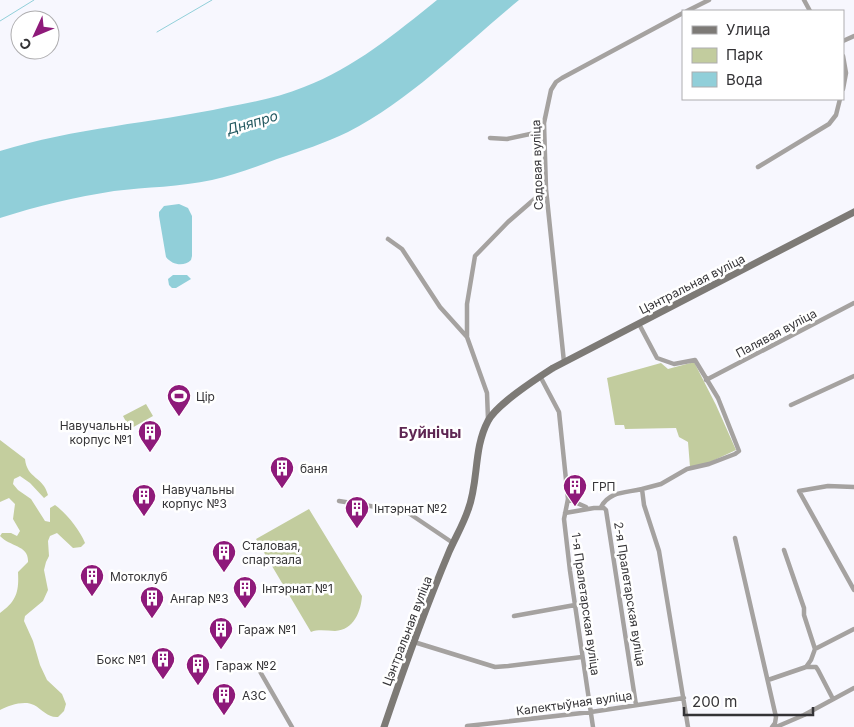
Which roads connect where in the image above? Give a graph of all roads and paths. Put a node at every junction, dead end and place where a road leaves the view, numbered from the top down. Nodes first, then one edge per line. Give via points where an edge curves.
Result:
1 (709, 0) edge
2 (689, 10) edge
3 (682, 14) edge
4 (844, 62) edge
5 (844, 83) edge
6 (840, 100) edge
7 (544, 131) junction
8 (490, 138) dead end
9 (758, 167) dead end
10 (546, 189) junction
11 (854, 212) edge
12 (388, 240) dead end
13 (854, 303) edge
14 (639, 324) junction
15 (467, 337) junction
16 (564, 362) junction
17 (540, 376) junction
18 (854, 376) edge
19 (706, 380) junction
20 (791, 405) dead end
21 (488, 420) junction
22 (854, 487) edge
23 (642, 490) junction
24 (568, 499) junction
25 (339, 501) dead end
26 (601, 507) junction
27 (590, 508) junction
28 (566, 513) junction
29 (735, 538) dead end
30 (453, 543) junction
31 (784, 550) dead end
32 (854, 590) edge
33 (575, 606) junction
34 (514, 616) dead end
35 (854, 629) edge
36 (414, 642) junction
37 (815, 649) junction
38 (582, 657) junction
39 (806, 667) junction
40 (258, 668) dead end
41 (768, 680) junction
42 (854, 688) edge
43 (684, 698) junction
44 (833, 699) junction
45 (636, 705) junction
46 (591, 712) junction
47 (467, 726) edge
48 (292, 727) edge
49 (384, 727) edge
50 (593, 727) edge
51 (688, 727) edge
52 (774, 727) edge

1 - 2 street
3 - 7 street, Садовая вуліца via 556,82 545,113
4 - 5 street
6 - 9 street via 836,115 829,124
7 - 8 street via 507,139
7 - 10 street, Садовая вуліца
10 - 15 street via 475,256 467,304
10 - 16 street, Садовая вуліца
11 - 14 street, Цэнтральная вуліца
12 - 15 street via 402,249 440,307
13 - 19 street, Палявая вуліца
14 - 16 street, Цэнтральная вуліца
14 - 19 street via 657,358 674,364 695,360
15 - 21 street via 487,393
16 - 17 street, Цэнтральная вуліца
17 - 21 street, Цэнтральная вуліца
17 - 24 street via 558,409
18 - 20 street
19 - 23 street via 718,398 739,450
21 - 30 street, Цэнтральная вуліца via 478,454 470,504
22 - 32 street via 828,486 799,492
23 - 26 street via 613,495 606,498
23 - 43 street via 659,551
24 - 27 street
24 - 28 street
25 - 30 street via 407,512
26 - 27 street
26 - 45 street, 2-я Пралетарская вуліца via 608,516
27 - 28 street
28 - 33 street, 1-я Пралетарская вуліца via 564,519
29 - 41 street
30 - 36 street, Цэнтральная вуліца
31 - 37 street
33 - 34 street
33 - 38 street, 1-я Пралетарская вуліца
35 - 37 street
36 - 38 street via 495,666
36 - 49 street, Цэнтральная вуліца
37 - 39 street
38 - 46 street, 1-я Пралетарская вуліца
39 - 41 street
39 - 44 street via 816,667
40 - 48 street
41 - 52 street via 776,717
42 - 44 street
43 - 45 street, Калектыўная вуліца
43 - 51 street
44 - 52 street
45 - 46 street, Калектыўная вуліца
46 - 47 street, Калектыўная вуліца
46 - 50 street, 1-я Пралетарская вуліца

